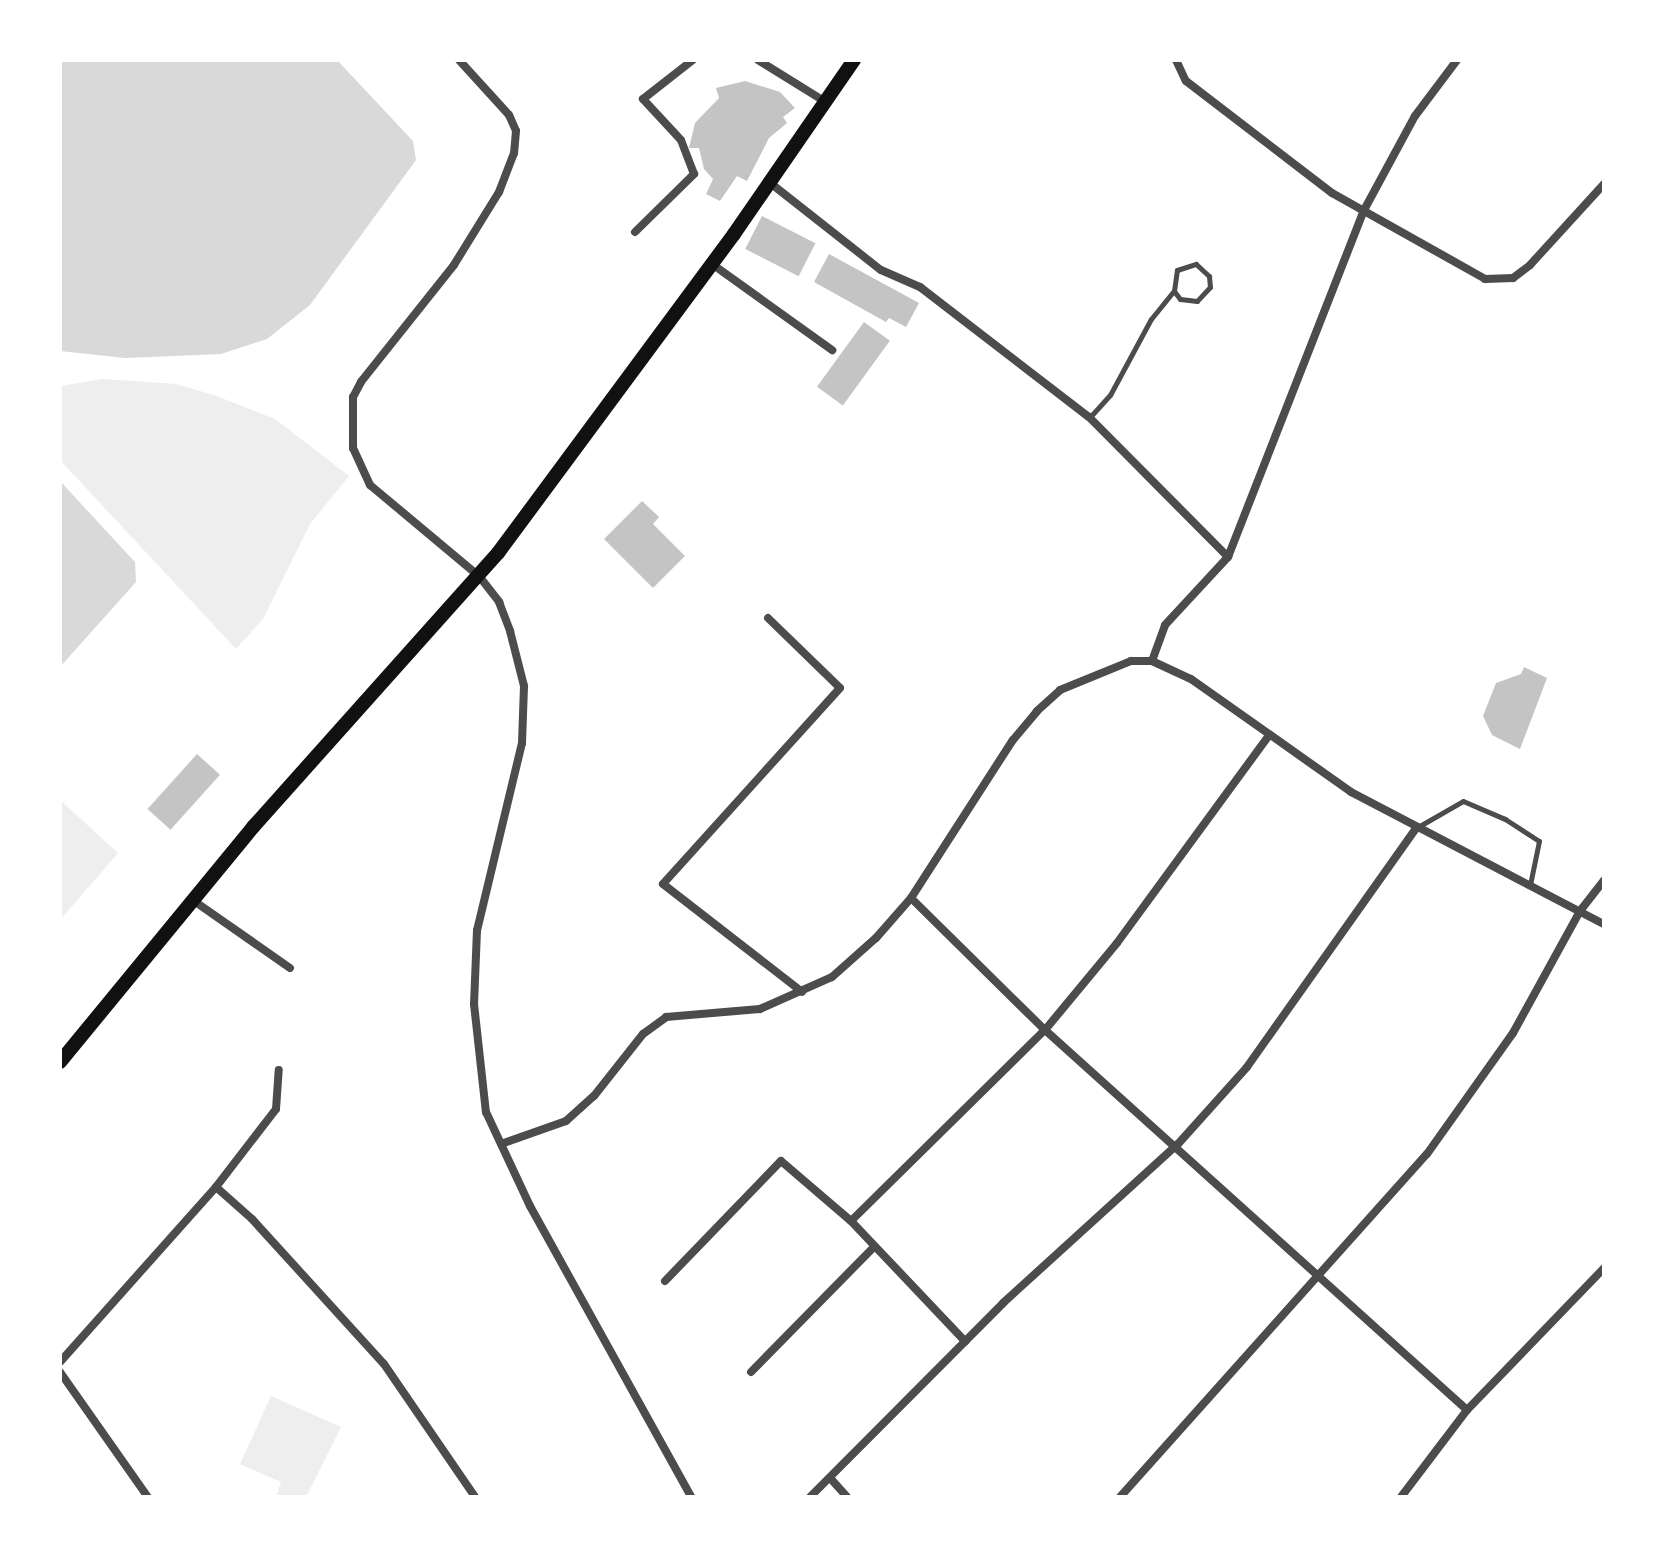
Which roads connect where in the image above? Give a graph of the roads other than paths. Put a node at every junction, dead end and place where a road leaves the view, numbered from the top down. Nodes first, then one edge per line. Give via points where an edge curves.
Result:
1 (459, 60) edge
2 (693, 60) edge
3 (758, 60) edge
4 (854, 60) edge
5 (1176, 60) edge
6 (1457, 60) edge
7 (824, 101) junction
8 (769, 182) junction
9 (1604, 184) edge
10 (1363, 212) junction
11 (635, 232) dead end
12 (712, 264) junction
13 (1174, 291) junction
14 (832, 350) dead end
15 (1089, 417) junction
16 (1228, 557) junction
17 (479, 576) junction
18 (768, 618) dead end
19 (1152, 661) junction
20 (1269, 735) junction
21 (1416, 828) junction
22 (1604, 880) edge
23 (1530, 886) junction
24 (911, 898) junction
25 (194, 901) junction
26 (1580, 911) junction
27 (1604, 924) edge
28 (290, 968) dead end
29 (802, 992) junction
30 (1045, 1030) junction
31 (60, 1062) edge
32 (279, 1070) dead end
33 (501, 1144) junction
34 (1178, 1144) junction
35 (216, 1187) junction
36 (851, 1221) junction
37 (874, 1247) junction
38 (1604, 1268) edge
39 (1318, 1278) junction
40 (665, 1281) dead end
41 (965, 1341) junction
42 (60, 1362) edge
43 (60, 1372) edge
44 (751, 1372) dead end
45 (1467, 1410) junction
46 (831, 1479) junction
47 (148, 1497) edge
48 (475, 1497) edge
49 (691, 1497) edge
50 (810, 1497) edge
51 (847, 1497) edge
52 (1120, 1497) edge
53 (1401, 1497) edge

1 - 17 street via 509,115 516,131 514,153 499,192 454,265 361,382 352,424 358,467 370,485
2 - 11 street via 643,99 681,140 694,174
3 - 7 street
4 - 7 main road
5 - 10 street via 1186,81
6 - 10 street via 1415,116
7 - 8 main road
8 - 12 main road
8 - 15 street via 881,270 920,287
9 - 10 street via 1530,265 1500,281 1485,279
10 - 16 street
12 - 14 street
12 - 17 main road
13 - 13 lane via 1177,270 1186,264 1204,268 1209,276 1210,287 1197,301 1180,299
13 - 15 lane via 1151,319 1110,395
15 - 16 street
16 - 19 street via 1165,625
17 - 25 main road via 309,761
17 - 33 street via 499,602 524,686 522,743 477,930 477,1060 486,1112
18 - 29 street via 840,688 663,884
19 - 20 street via 1191,679
19 - 24 street via 1100,669 1060,690 1037,711
20 - 21 street via 1351,792
20 - 30 street via 1117,943
21 - 23 street
21 - 23 lane via 1463,801 1505,819 1539,841
21 - 34 street via 1296,1004
22 - 26 street
23 - 26 street
24 - 29 street via 832,977
24 - 30 street
25 - 28 street
25 - 31 main road
26 - 27 street
26 - 39 street via 1513,1033 1427,1154
29 - 33 street via 760,1009 666,1017 643,1034 594,1096 566,1121
30 - 34 street
30 - 36 street
32 - 35 street via 276,1109
33 - 49 street
34 - 39 street
34 - 41 street
35 - 42 street
35 - 48 street via 252,1219 384,1364
36 - 37 street
36 - 40 street via 781,1161
37 - 41 street
37 - 44 street
38 - 45 street
39 - 45 street
39 - 52 street
41 - 46 street
43 - 47 street
45 - 53 street
46 - 50 street
46 - 51 street

